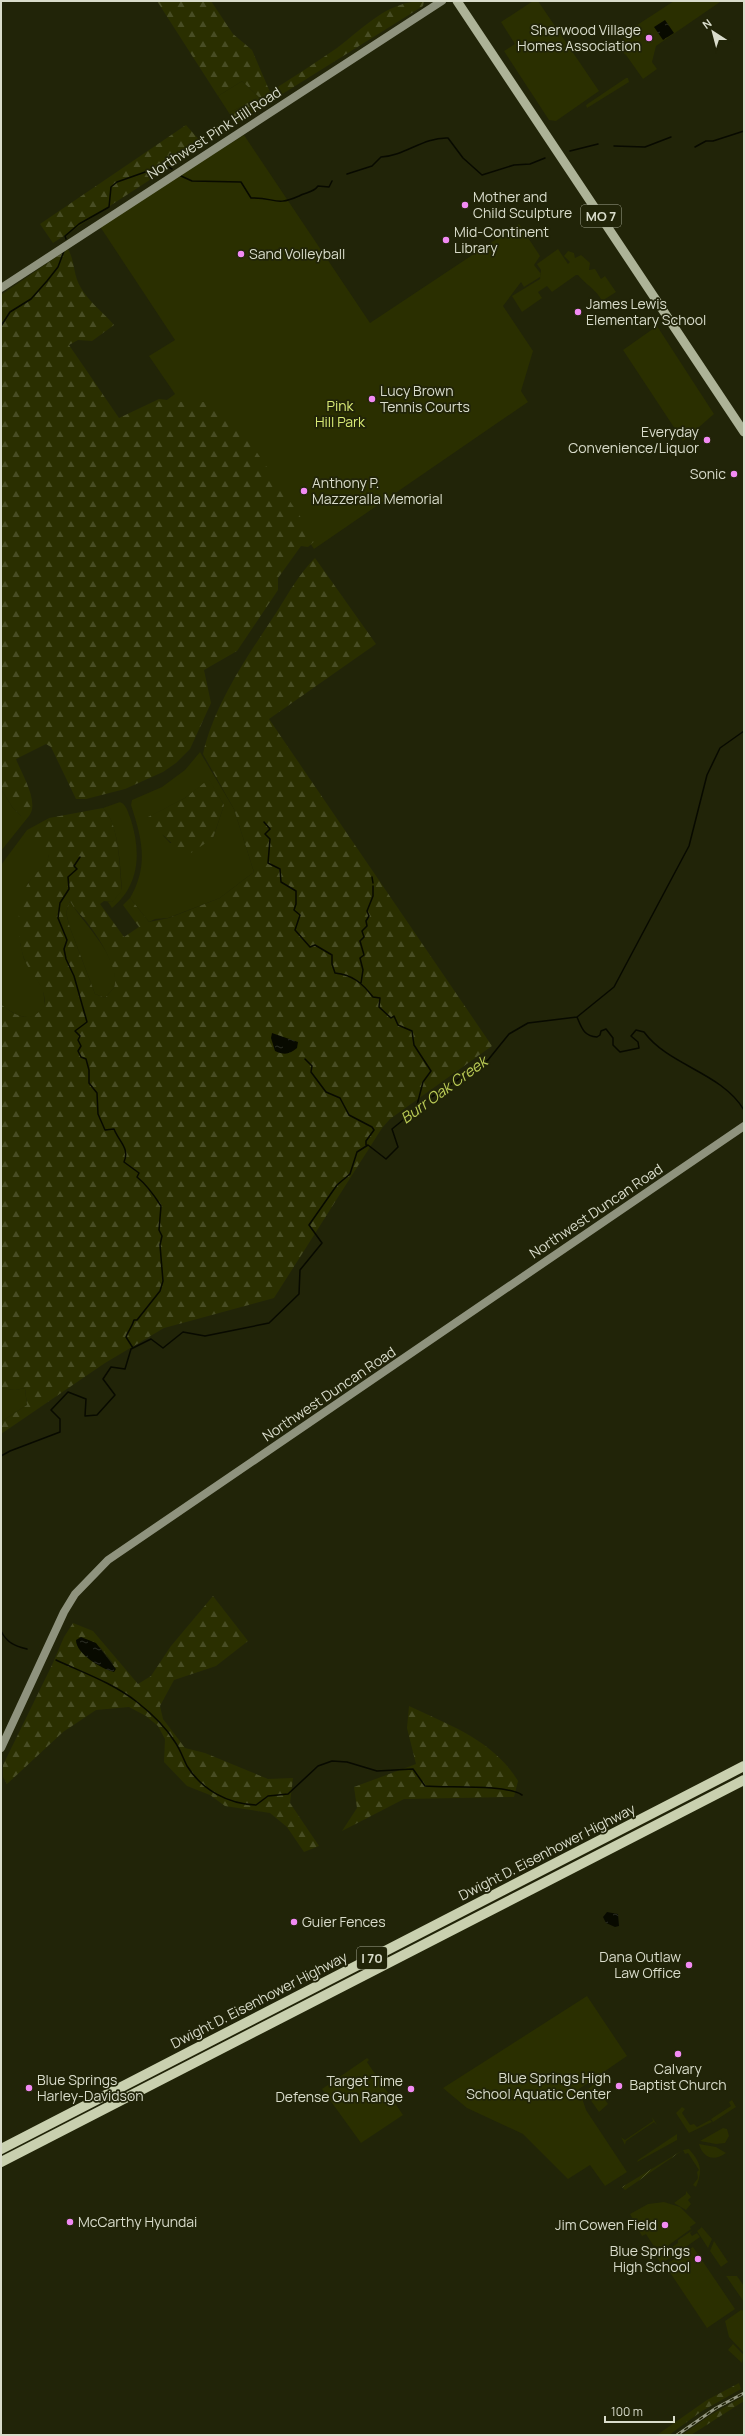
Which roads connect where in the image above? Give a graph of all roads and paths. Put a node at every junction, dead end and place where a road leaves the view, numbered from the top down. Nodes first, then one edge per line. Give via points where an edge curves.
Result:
1 (442, 1) edge
2 (457, 1) edge
3 (1, 288) edge
4 (744, 432) edge
5 (744, 1126) edge
6 (1, 1748) edge
7 (744, 1766) edge
8 (744, 1780) edge
9 (1, 2149) edge
10 (1, 2162) edge

1 - 3 street, Northwest Pink Hill Road
2 - 4 main road, MO 7
5 - 6 street, Northwest Duncan Road via 108,1560 80,1589 64,1612
7 - 9 highway, Dwight D. Eisenhower Highway / I 70
8 - 10 highway, Dwight D. Eisenhower Highway / I 70

